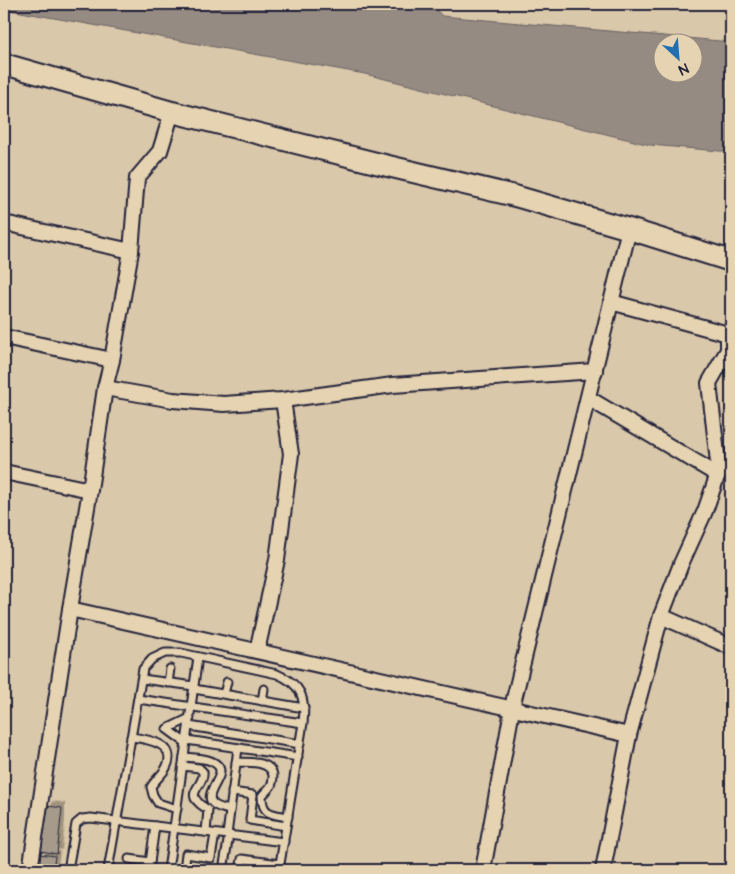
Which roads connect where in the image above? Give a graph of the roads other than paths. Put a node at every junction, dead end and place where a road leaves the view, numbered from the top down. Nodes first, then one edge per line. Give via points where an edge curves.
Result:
1 (4, 64) edge
2 (172, 112) junction
3 (4, 222) edge
4 (629, 229) junction
5 (131, 251) junction
6 (731, 261) edge
7 (611, 302) junction
8 (4, 338) edge
9 (112, 360) junction
10 (595, 371) junction
11 (105, 388) junction
12 (588, 398) junction
13 (283, 400) junction
14 (4, 472) edge
15 (718, 475) junction
16 (90, 490) junction
17 (70, 609) junction
18 (661, 616) junction
19 (731, 647) edge
20 (257, 651) junction
21 (198, 657) junction
22 (170, 669) dead end
23 (142, 679) junction
24 (227, 682) dead end
25 (168, 683) junction
26 (194, 688) junction
27 (264, 688) dead end
28 (224, 694) junction
29 (138, 698) junction
30 (262, 700) junction
31 (191, 706) junction
32 (304, 708) junction
33 (512, 708) junction
34 (190, 718) junction
35 (304, 723) junction
36 (189, 726) junction
37 (629, 735) junction
38 (131, 737) junction
39 (187, 741) junction
40 (300, 744) junction
41 (238, 748) junction
42 (184, 757) junction
43 (298, 757) junction
44 (236, 762) junction
45 (183, 766) junction
46 (232, 792) junction
47 (177, 809) junction
48 (230, 810) junction
49 (288, 817) junction
50 (116, 821) junction
51 (155, 826) junction
52 (286, 826) junction
53 (174, 828) junction
54 (206, 832) junction
55 (215, 834) junction
56 (228, 835) junction
57 (284, 842) junction
58 (129, 859) dead end
59 (150, 862) junction
60 (280, 867) edge
61 (30, 870) edge
62 (68, 870) edge
63 (108, 870) edge
64 (148, 870) edge
65 (168, 870) edge
66 (184, 870) edge
67 (195, 870) edge
68 (209, 870) edge
69 (223, 870) edge
70 (240, 870) edge
71 (483, 870) edge
72 (603, 870) edge

1 - 2 street
2 - 4 street via 514,196
2 - 5 street via 160,151 137,178
3 - 5 street
4 - 6 street
4 - 7 street
5 - 9 street
7 - 10 street
7 - 15 street via 728,334 728,350 709,383
8 - 9 street
9 - 11 street
10 - 12 street
10 - 13 street via 393,385
11 - 13 street via 173,400 224,404
11 - 16 street
12 - 15 street
12 - 33 street
13 - 20 street via 291,454 277,560
14 - 16 street
15 - 18 street
16 - 17 street
17 - 20 street
17 - 61 street
18 - 19 street
18 - 37 street
20 - 33 street
21 - 23 lane via 165,653 152,659 143,670
21 - 26 lane
21 - 32 lane via 289,679 301,693
22 - 25 lane
23 - 25 lane
23 - 29 lane
24 - 28 lane
25 - 26 lane
26 - 28 lane
26 - 31 lane
27 - 30 lane
28 - 30 lane
29 - 31 lane
29 - 38 lane
30 - 32 lane
31 - 34 lane
31 - 35 lane
32 - 35 lane
33 - 37 street
33 - 71 street
34 - 36 lane
34 - 39 lane via 167,729
35 - 40 lane
36 - 39 lane
36 - 40 lane
37 - 72 street
38 - 47 lane via 154,741 166,751 167,766 152,787 153,795 158,803
38 - 50 lane
39 - 41 lane
39 - 42 lane
40 - 43 lane
41 - 43 lane
41 - 44 lane
42 - 45 lane
42 - 48 lane via 215,763 220,774 210,799 217,808
43 - 49 lane
44 - 46 lane
44 - 49 lane via 268,767 273,778 262,796 264,809 270,814
45 - 47 lane
45 - 54 lane via 199,768 203,772 194,794 208,810
46 - 48 lane
46 - 52 lane via 253,795 250,820
47 - 53 lane
48 - 56 lane
49 - 52 lane
50 - 51 lane
50 - 62 lane via 91,818 76,824
50 - 63 lane
51 - 53 lane
51 - 59 lane
52 - 57 lane
53 - 54 lane
53 - 65 lane
54 - 55 lane
55 - 56 lane
55 - 66 lane via 211,858 186,854
56 - 57 lane
56 - 69 lane
57 - 60 lane
58 - 59 lane
59 - 64 lane
60 - 70 lane via 242,859
67 - 68 lane

